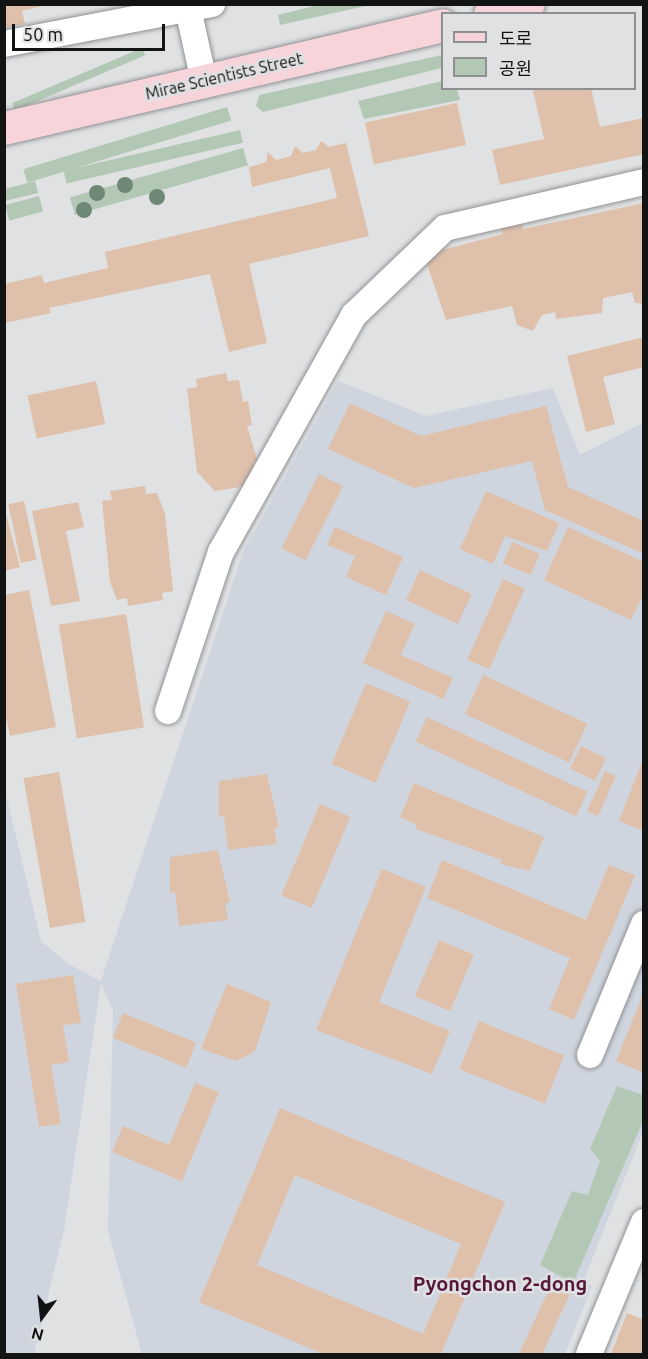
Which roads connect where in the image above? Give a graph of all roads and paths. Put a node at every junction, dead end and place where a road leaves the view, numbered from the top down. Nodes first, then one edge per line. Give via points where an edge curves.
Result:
1 (528, 4) edge
2 (196, 6) edge
3 (498, 12) edge
4 (441, 25) edge
5 (4, 44) edge
6 (204, 81) junction
7 (4, 128) edge
8 (644, 182) edge
9 (168, 711) dead end
10 (644, 924) edge
11 (590, 1055) dead end
12 (644, 1222) edge
13 (589, 1354) edge

1 - 3 main road
2 - 5 street
2 - 6 street
4 - 6 main road, Mirae Scientists Street
6 - 7 main road, Mirae Scientists Street
8 - 9 street via 445,228 354,315 221,552
10 - 11 street
12 - 13 street

